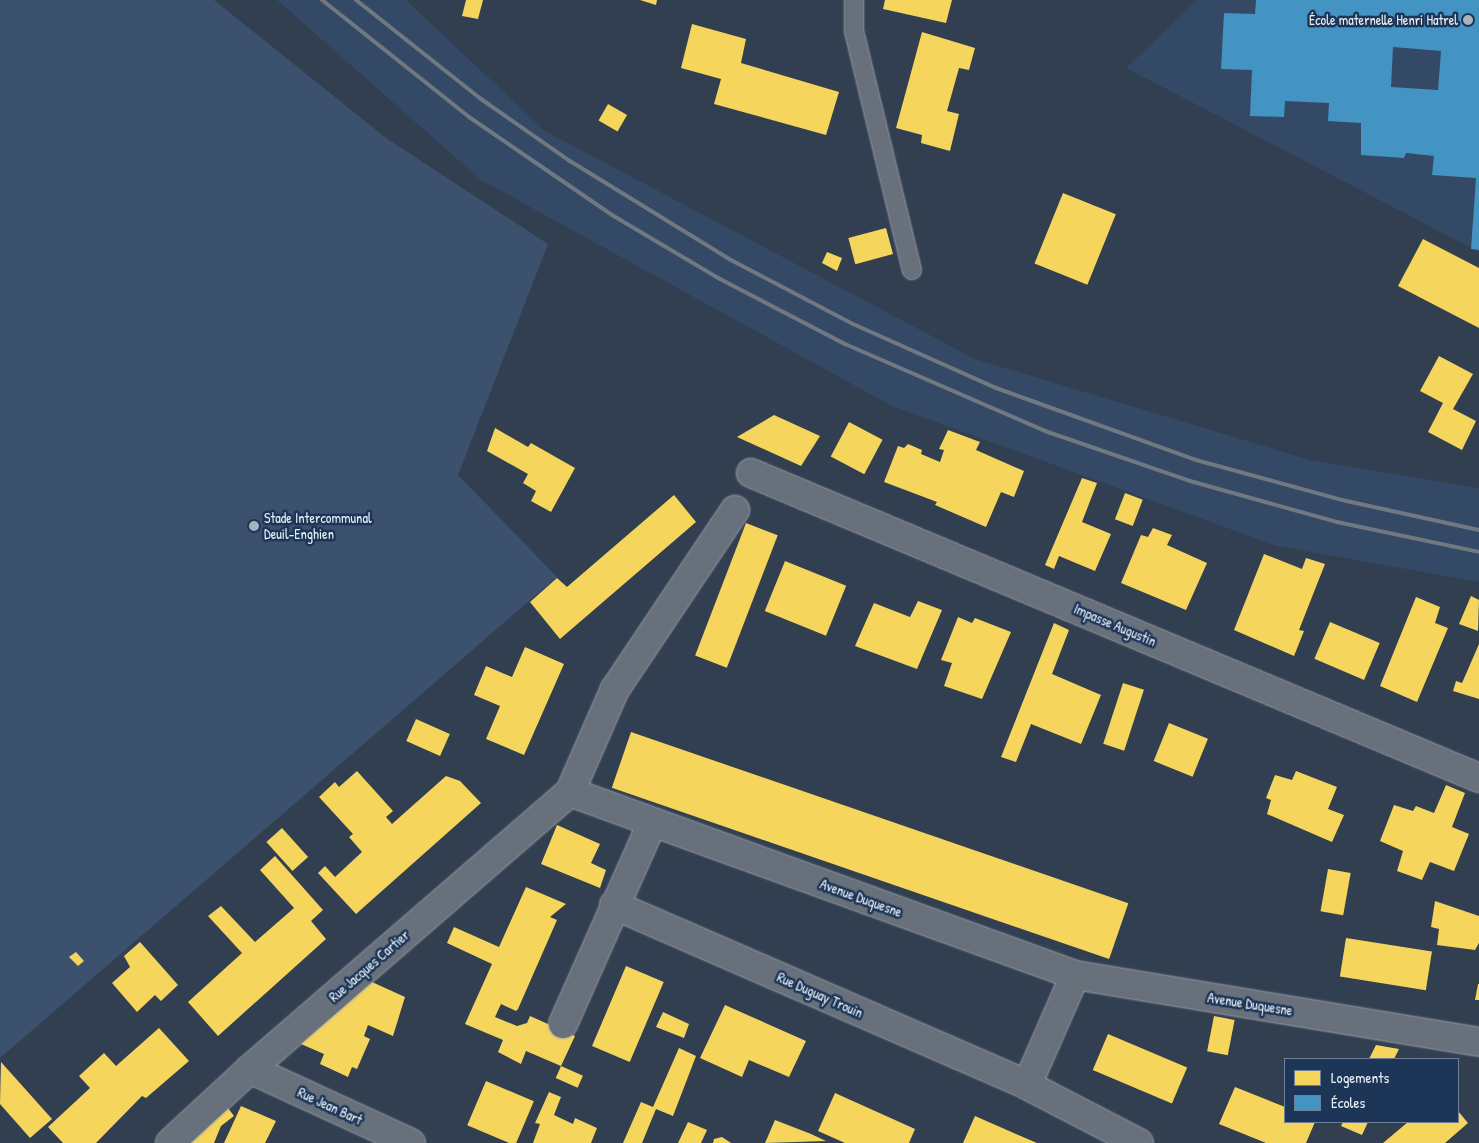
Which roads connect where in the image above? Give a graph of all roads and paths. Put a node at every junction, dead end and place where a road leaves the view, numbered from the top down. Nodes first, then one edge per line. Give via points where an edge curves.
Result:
1 (854, 0) edge
2 (912, 270) dead end
3 (751, 473) dead end
4 (736, 510) dead end
5 (1479, 778) edge
6 (570, 792) junction
7 (652, 823) junction
8 (614, 905) junction
9 (1075, 975) junction
10 (563, 1024) dead end
11 (1479, 1042) edge
12 (250, 1069) junction
13 (1027, 1085) junction
14 (170, 1143) edge
15 (411, 1143) edge
16 (1139, 1143) edge

1 - 2 lane via 854,31
3 - 5 street, Impasse Augustin
4 - 6 street via 615,689
6 - 7 street, Avenue Duquesne
6 - 12 street, Rue Jacques Cartier
7 - 8 street
7 - 9 street, Avenue Duquesne
8 - 10 street
8 - 13 street, Rue Duguay Trouin
9 - 11 street, Avenue Duquesne
9 - 13 street
12 - 14 street, Rue Jacques Cartier
12 - 15 street, Rue Jean Bart
13 - 16 street, Rue Duguay Trouin

